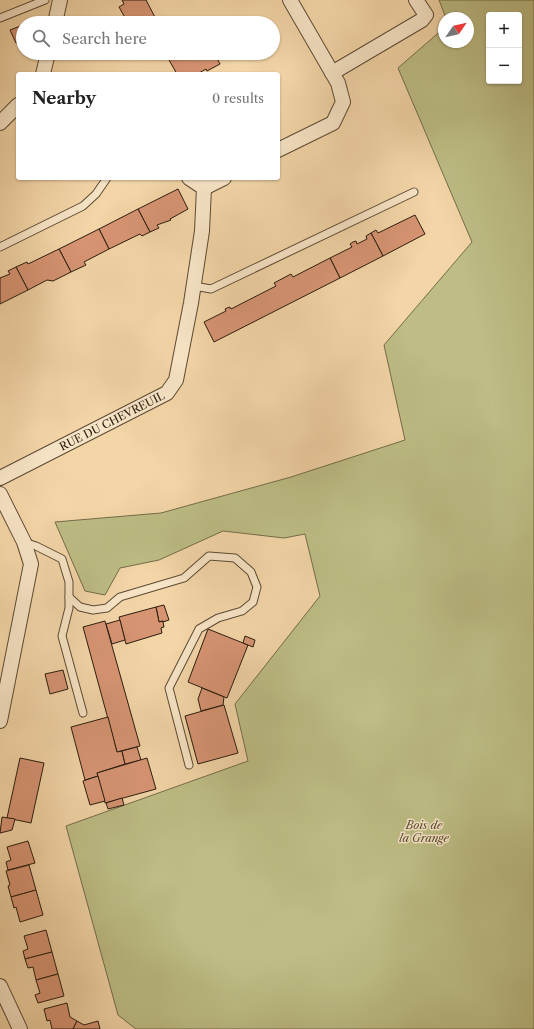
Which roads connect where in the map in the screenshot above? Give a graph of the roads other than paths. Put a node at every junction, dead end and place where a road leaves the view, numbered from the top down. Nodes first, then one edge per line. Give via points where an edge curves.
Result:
1 (45, 0) edge
2 (60, 0) edge
3 (290, 0) edge
4 (416, 0) edge
5 (57, 16) edge
6 (0, 18) edge
7 (47, 60) edge
8 (44, 72) edge
9 (332, 73) junction
10 (16, 107) edge
11 (0, 123) edge
12 (280, 149) edge
13 (106, 180) edge
14 (192, 180) edge
15 (220, 180) edge
16 (204, 188) junction
17 (414, 192) dead end
18 (0, 247) edge
19 (194, 286) junction
20 (0, 478) edge
21 (0, 494) edge
22 (24, 542) junction
23 (69, 597) junction
24 (83, 713) dead end
25 (0, 721) edge
26 (189, 765) dead end
27 (0, 986) edge
28 (20, 1029) edge

1 - 6 lane
2 - 5 street
3 - 9 street
4 - 9 street via 426,15 422,20
7 - 8 street
9 - 12 street via 338,83 343,102 333,123
10 - 11 street
13 - 18 lane via 83,206
14 - 16 street
15 - 16 street
16 - 19 street, RUE DU CHEVREUIL via 202,231
17 - 19 lane via 211,289
19 - 20 street, RUE DU CHEVREUIL via 176,380 167,393
21 - 22 street
22 - 23 lane via 62,559 69,582
22 - 25 street via 31,564
23 - 24 lane via 62,636
23 - 26 lane via 80,607 93,610 107,608 120,597 184,578 209,556 235,558 251,572 257,587 253,602 242,611 218,618 199,629 169,688
27 - 28 street

